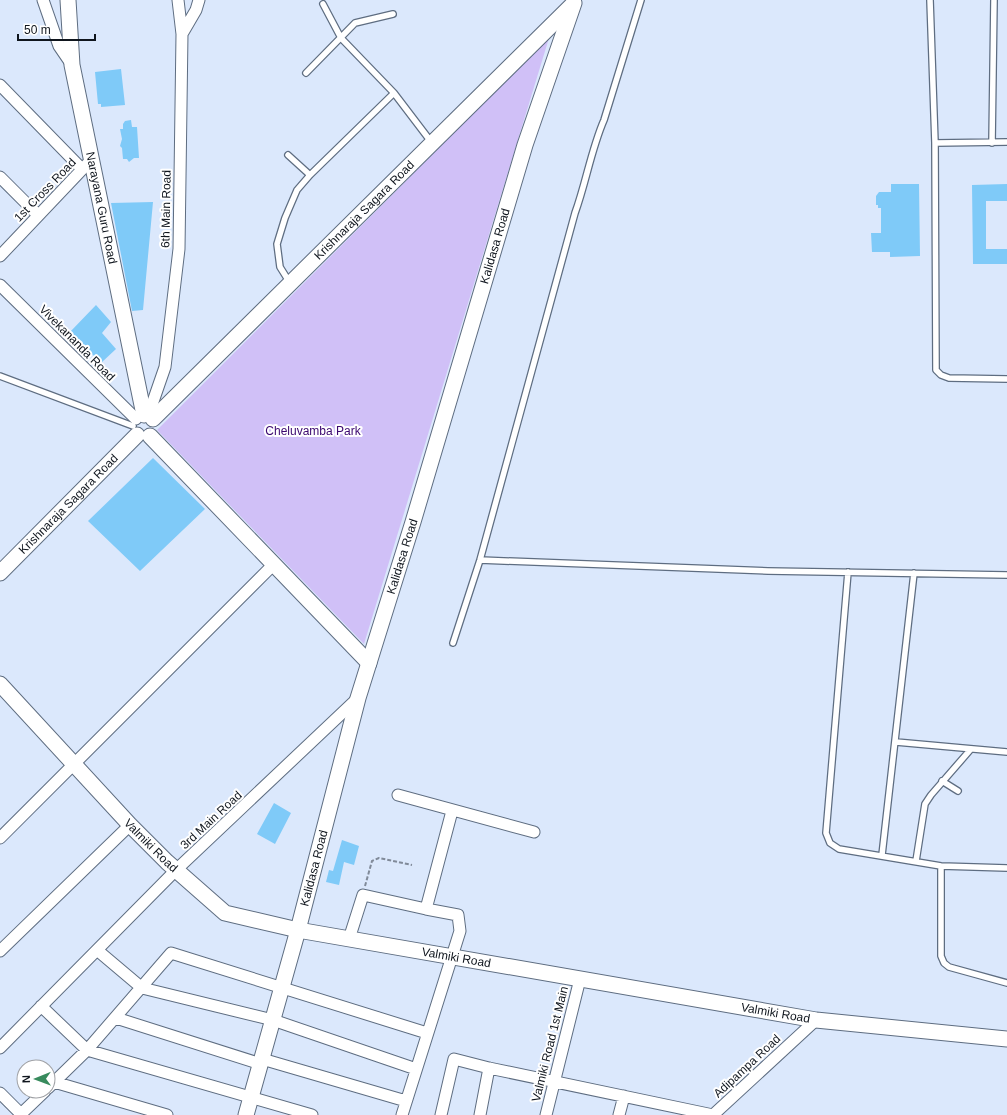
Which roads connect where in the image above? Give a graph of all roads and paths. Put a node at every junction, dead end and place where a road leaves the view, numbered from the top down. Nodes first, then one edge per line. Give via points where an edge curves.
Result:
1 (43, 0) edge
2 (68, 0) edge
3 (178, 0) edge
4 (199, 0) edge
5 (641, 0) edge
6 (930, 0) edge
7 (994, 0) edge
8 (574, 2) edge
9 (323, 4) dead end
10 (392, 14) dead end
11 (182, 34) junction
12 (341, 38) junction
13 (72, 65) junction
14 (306, 73) dead end
15 (0, 86) edge
16 (394, 93) junction
17 (1007, 142) edge
18 (934, 143) junction
19 (992, 143) junction
20 (432, 144) junction
21 (288, 155) dead end
22 (87, 164) junction
23 (310, 175) junction
24 (0, 177) edge
25 (38, 215) junction
26 (0, 256) edge
27 (290, 283) junction
28 (0, 285) edge
29 (0, 376) edge
30 (1007, 379) edge
31 (143, 424) junction
32 (480, 560) junction
33 (274, 564) junction
34 (848, 572) junction
35 (0, 573) edge
36 (914, 573) junction
37 (1007, 575) edge
38 (453, 643) dead end
39 (369, 663) junction
40 (0, 684) edge
41 (358, 698) junction
42 (896, 742) junction
43 (970, 749) junction
44 (1007, 752) edge
45 (73, 763) junction
46 (942, 781) junction
47 (958, 791) dead end
48 (398, 795) dead end
49 (452, 811) junction
50 (130, 825) junction
51 (534, 832) dead end
52 (0, 838) edge
53 (882, 855) junction
54 (916, 861) junction
55 (412, 865) dead end
56 (941, 866) junction
57 (1007, 868) edge
58 (176, 870) junction
59 (363, 895) junction
60 (426, 909) junction
61 (298, 930) junction
62 (349, 939) junction
63 (97, 950) junction
64 (0, 951) edge
65 (451, 957) junction
66 (580, 979) junction
67 (1007, 984) edge
68 (282, 986) junction
69 (142, 988) junction
70 (41, 1006) junction
71 (116, 1018) junction
72 (273, 1020) junction
73 (816, 1020) junction
74 (427, 1033) junction
75 (1007, 1039) edge
76 (0, 1048) edge
77 (87, 1050) junction
78 (261, 1062) junction
79 (490, 1068) junction
80 (416, 1069) junction
81 (56, 1080) edge
82 (554, 1082) junction
83 (56, 1086) edge
84 (0, 1093) edge
85 (624, 1096) junction
86 (251, 1098) junction
87 (37, 1099) edge
88 (406, 1101) junction
89 (21, 1114) edge
90 (167, 1115) edge
91 (246, 1115) edge
92 (312, 1115) edge
93 (402, 1115) edge
94 (442, 1115) edge
95 (480, 1115) edge
96 (546, 1115) edge
97 (619, 1115) edge
98 (713, 1115) edge

1 - 13 street via 59,46
2 - 13 street, Narayana Guru Road
3 - 11 street, 6th Main Road
4 - 11 street
5 - 32 lane via 597,136 586,184
6 - 18 lane
7 - 19 lane
8 - 20 street, Krishnaraja Sagara Road
8 - 39 street, Kalidasa Road via 525,145
9 - 12 lane
10 - 12 lane via 354,23
11 - 31 street, 6th Main Road via 179,249 165,367
12 - 14 lane
12 - 16 lane
13 - 22 street, Narayana Guru Road
15 - 22 street
16 - 20 lane
16 - 23 lane
17 - 19 lane
18 - 19 lane
18 - 30 lane via 936,370 949,378
20 - 27 street, Krishnaraja Sagara Road
21 - 23 lane
22 - 25 street, 1st Cross Road
22 - 31 street, Narayana Guru Road
23 - 27 lane via 297,190 277,244 280,267
24 - 25 street
25 - 26 street, 1st Cross Road
27 - 31 street, Krishnaraja Sagara Road
28 - 31 street, Vivekananda Road
29 - 31 lane
31 - 33 street
31 - 35 street, Krishnaraja Sagara Road
32 - 34 lane
32 - 38 lane
33 - 39 street
33 - 45 street
34 - 36 lane
34 - 53 lane via 826,833 830,842 839,849
36 - 37 lane
36 - 42 lane
39 - 41 street, Kalidasa Road
40 - 45 street, Valmiki Road
41 - 58 street, 3rd Main Road
41 - 61 street, Kalidasa Road
42 - 43 lane
42 - 53 lane
43 - 44 lane
43 - 46 lane
45 - 50 street, Valmiki Road
45 - 52 street
46 - 47 lane
46 - 54 lane via 925,804
48 - 49 street
49 - 51 street
49 - 60 street
50 - 58 street, Valmiki Road
50 - 64 street
53 - 54 lane
54 - 56 lane
55 - 59 path via 379,858 372,861
56 - 57 lane
56 - 67 lane via 941,956 944,963 949,967
58 - 61 street, Valmiki Road via 225,913
58 - 63 street, 3rd Main Road
59 - 60 street
59 - 62 street
60 - 65 street via 458,915 460,931
61 - 62 street, Valmiki Road
61 - 68 street, Kalidasa Road
62 - 65 street, Valmiki Road
63 - 69 street
63 - 70 street, 3rd Main Road
65 - 66 street, Valmiki Road
65 - 74 street
66 - 73 street, Valmiki Road
66 - 82 street, Valmiki Road 1st Main
68 - 69 street via 171,953
68 - 72 street, Kalidasa Road
68 - 74 street
69 - 71 street
69 - 72 street
70 - 76 street, 3rd Main Road
70 - 77 street
71 - 77 street
71 - 78 street
72 - 78 street, Kalidasa Road
72 - 80 street
73 - 75 street, Valmiki Road
73 - 98 street, Adipampa Road
74 - 80 street
77 - 81 street
77 - 86 street
78 - 86 street, Kalidasa Road
78 - 88 street
79 - 82 street
79 - 94 street via 454,1059
79 - 95 street
80 - 88 street
82 - 85 street
82 - 96 street, Valmiki Road 1st Main
83 - 90 street
84 - 89 street
85 - 97 street
85 - 98 street
86 - 91 street, Kalidasa Road
86 - 92 street
87 - 89 street
88 - 93 street

